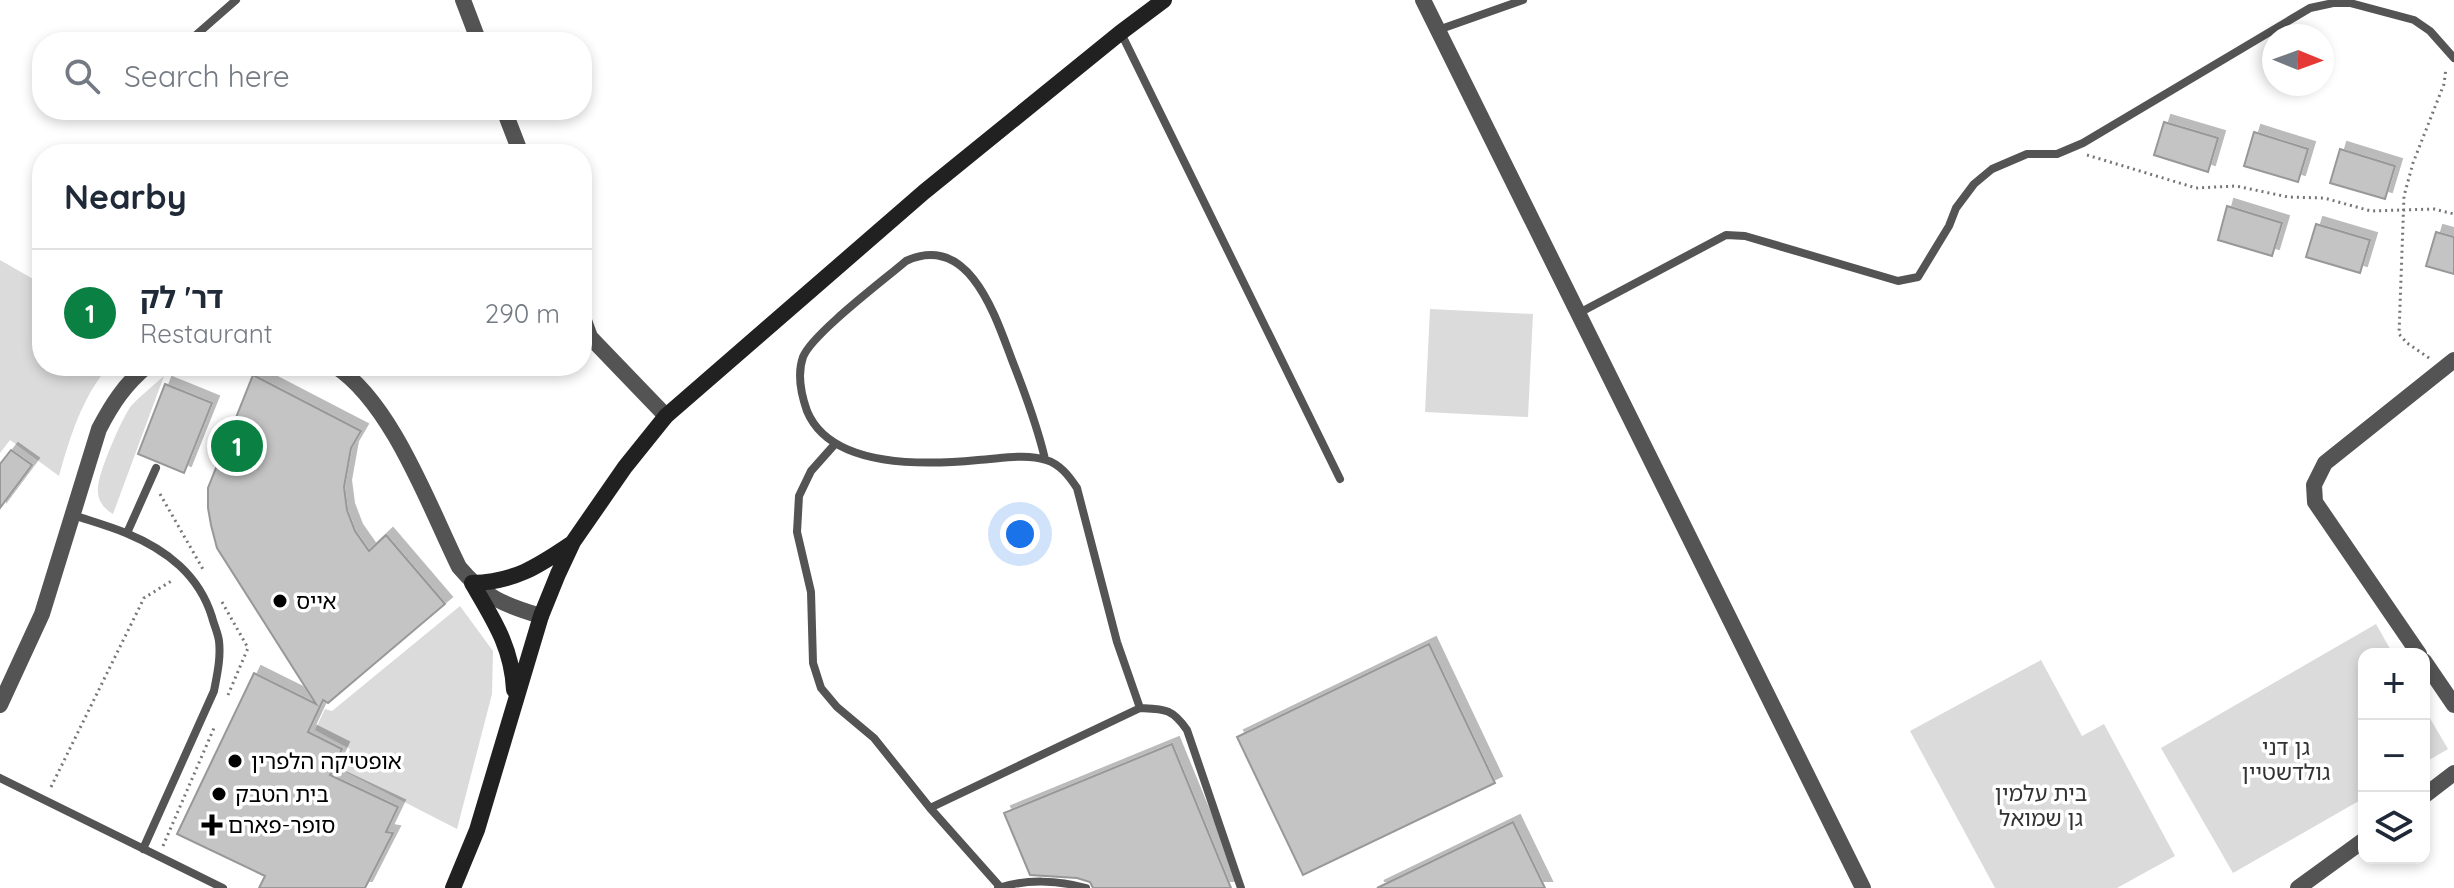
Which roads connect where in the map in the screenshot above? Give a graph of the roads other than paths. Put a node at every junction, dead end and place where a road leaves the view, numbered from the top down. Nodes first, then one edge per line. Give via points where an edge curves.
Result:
1 (236, 0) edge
2 (463, 0) edge
3 (1164, 0) edge
4 (1423, 0) edge
5 (1523, 0) edge
6 (1438, 30) junction
7 (199, 32) edge
8 (475, 32) edge
9 (1120, 33) junction
10 (2451, 55) edge
11 (508, 120) edge
12 (517, 144) edge
13 (1579, 313) junction
14 (592, 339) edge
15 (2449, 364) edge
16 (134, 376) edge
17 (350, 376) edge
18 (666, 416) junction
19 (835, 444) junction
20 (1045, 459) junction
21 (156, 468) dead end
22 (1340, 479) dead end
23 (72, 515) junction
24 (127, 533) junction
25 (573, 542) junction
26 (472, 583) junction
27 (541, 616) junction
28 (2415, 648) edge
29 (2430, 670) edge
30 (515, 704) junction
31 (0, 705) edge
32 (2454, 705) edge
33 (1140, 708) junction
34 (2454, 773) edge
35 (0, 778) edge
36 (2429, 792) edge
37 (930, 808) junction
38 (2358, 844) edge
39 (143, 849) junction
40 (223, 888) edge
41 (453, 888) edge
42 (1000, 888) edge
43 (1086, 888) edge
44 (1241, 888) edge
45 (1863, 888) edge
46 (2298, 888) edge

1 - 7 lane
2 - 8 street
3 - 9 street
4 - 6 street
5 - 6 lane
6 - 13 street
9 - 18 street via 924,192
9 - 22 lane
10 - 13 lane via 2414,20 2350,3 2310,8 2068,149 2027,154 1992,169 1956,208 1918,277 1898,281 1726,235
11 - 12 street
13 - 45 street
14 - 18 street
15 - 28 street via 2325,463 2314,485 2315,502
16 - 23 street via 99,429
17 - 26 street via 388,426
18 - 25 street
19 - 20 lane via 861,455 896,460
19 - 20 lane via 808,413 800,376 803,357 824,331 906,261 921,254 937,255 970,274 989,300
19 - 37 lane via 811,471 799,496 797,532 811,592 813,663 821,688 874,738
20 - 33 lane via 1077,488
21 - 24 lane
23 - 24 lane
23 - 31 street via 42,614
24 - 39 lane via 155,547 195,580 219,640 214,691
25 - 26 street via 519,575
25 - 27 street
26 - 27 street via 489,597
26 - 30 street via 504,638
27 - 30 street
29 - 32 street
30 - 41 street via 477,830
33 - 37 lane
33 - 44 lane via 1165,709 1187,730
34 - 36 street
35 - 39 lane
37 - 42 lane
38 - 46 street
39 - 40 lane
42 - 43 lane via 1055,882

